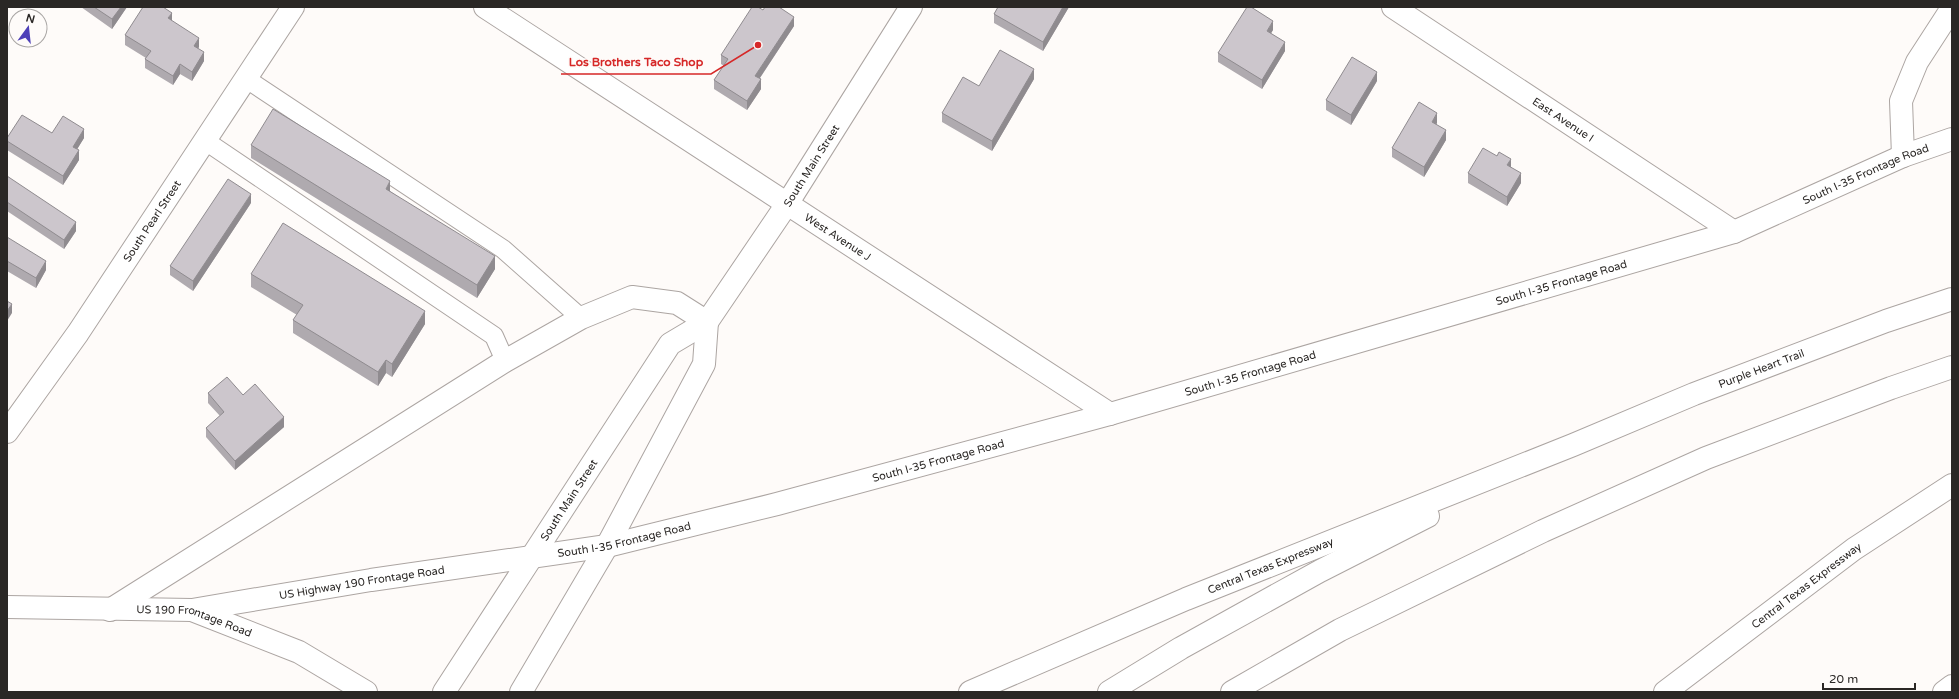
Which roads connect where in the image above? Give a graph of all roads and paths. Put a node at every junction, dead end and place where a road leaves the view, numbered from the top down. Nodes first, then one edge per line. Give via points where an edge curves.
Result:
1 (293, 7) edge
2 (485, 7) edge
3 (911, 7) edge
4 (1393, 7) edge
5 (1952, 8) edge
6 (245, 78) junction
7 (1952, 139) edge
8 (204, 140) junction
9 (1903, 156) junction
10 (787, 204) junction
11 (1734, 232) junction
12 (1952, 299) edge
13 (581, 318) junction
14 (707, 322) junction
15 (505, 361) junction
16 (1952, 367) edge
17 (1110, 414) junction
18 (7, 432) edge
19 (1573, 445) junction
20 (1952, 485) edge
21 (607, 546) junction
22 (532, 557) junction
23 (7, 607) edge
24 (110, 610) junction
25 (192, 610) junction
26 (1952, 686) edge
27 (366, 692) edge
28 (444, 692) edge
29 (521, 692) edge
30 (970, 692) edge
31 (1109, 692) edge
32 (1232, 692) edge
33 (1665, 692) edge
34 (1944, 692) edge

1 - 6 main road, South Pearl Street
2 - 10 main road, West Avenue J
3 - 10 main road, South Main Street
4 - 11 main road, East Avenue I
5 - 9 main road via 1917,62 1901,101
6 - 8 main road, South Pearl Street
6 - 13 lane via 503,249
7 - 9 main road, South I-35 Frontage Road
8 - 15 lane via 494,336
8 - 18 main road, South Pearl Street via 78,333
9 - 11 main road, South I-35 Frontage Road
10 - 14 main road, South Main Street
10 - 17 main road, West Avenue J
11 - 17 main road, South I-35 Frontage Road
12 - 19 main road, Purple Heart Trail via 1886,321 1694,394
13 - 14 main road via 632,297 677,303
13 - 15 main road
14 - 21 main road via 704,364
14 - 22 main road, South Main Street via 670,344
15 - 24 main road
16 - 32 main road via 1706,458 1543,531 1340,630
17 - 21 main road, South I-35 Frontage Road via 777,504
19 - 30 main road, Central Texas Expressway via 1186,599
19 - 31 main road via 1320,570 1181,648
20 - 33 main road, Central Texas Expressway via 1854,549
21 - 22 main road, South I-35 Frontage Road
21 - 29 main road
22 - 25 main road, US Highway 190 Frontage Road via 371,580
22 - 28 main road, South Main Street
23 - 24 main road, US 190 Frontage Road
24 - 25 main road, US 190 Frontage Road
25 - 27 main road, US 190 Frontage Road via 299,652
26 - 34 main road

